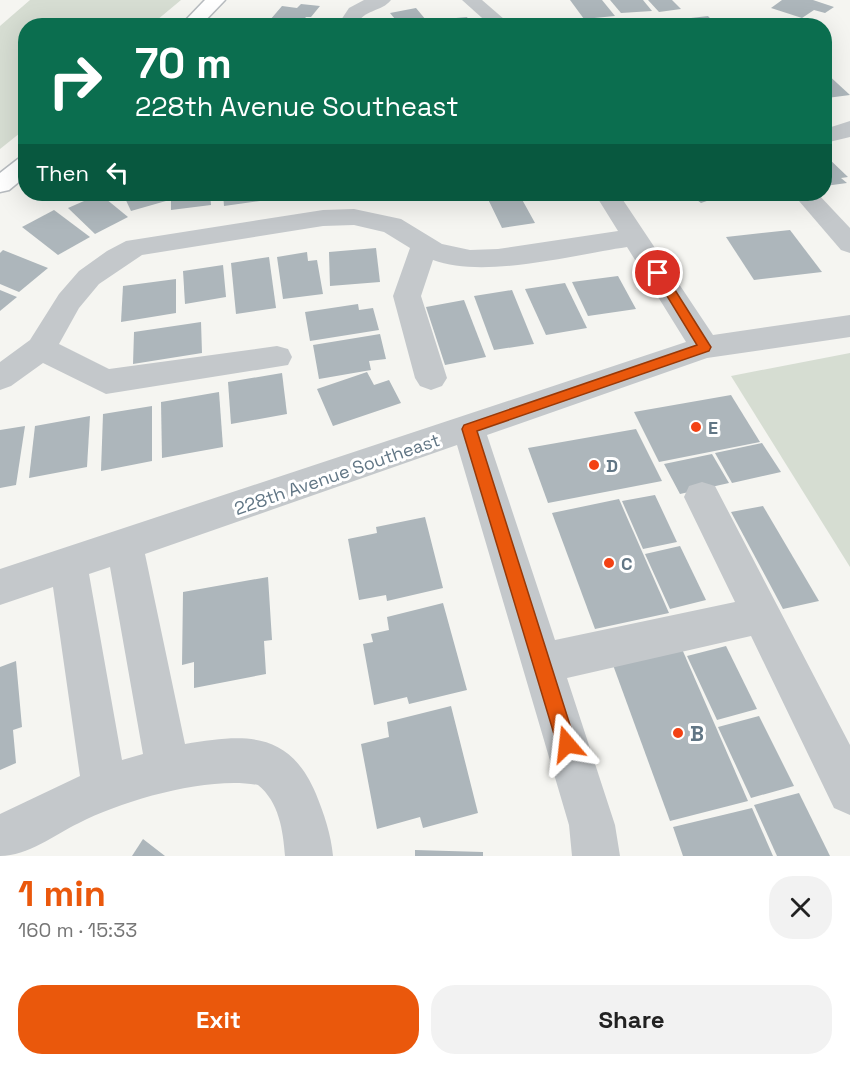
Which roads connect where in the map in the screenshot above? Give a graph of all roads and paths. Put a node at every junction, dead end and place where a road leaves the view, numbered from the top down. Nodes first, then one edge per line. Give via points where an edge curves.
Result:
1 (216, 0) edge
2 (381, 0) edge
3 (471, 0) edge
4 (197, 18) edge
5 (350, 18) edge
6 (493, 18) edge
7 (849, 117) edge
8 (832, 135) edge
9 (18, 170) edge
10 (0, 185) edge
11 (612, 201) edge
12 (811, 201) edge
13 (635, 237) junction
14 (850, 244) edge
15 (425, 245) junction
16 (850, 326) edge
17 (705, 347) junction
18 (40, 348) junction
19 (277, 357) dead end
20 (0, 378) edge
21 (431, 378) dead end
22 (469, 429) junction
23 (702, 497) dead end
24 (125, 546) junction
25 (69, 565) junction
26 (0, 587) edge
27 (762, 615) junction
28 (542, 663) junction
29 (168, 770) junction
30 (104, 788) junction
31 (850, 792) edge
32 (0, 839) edge
33 (309, 856) edge
34 (596, 856) edge

1 - 4 main road
2 - 5 street via 363,7
3 - 6 street
7 - 8 street via 838,134
9 - 10 main road
11 - 13 street
12 - 14 street
13 - 15 street via 489,258 452,257
13 - 17 street
15 - 18 street via 392,225 354,217 323,218 135,247 85,279
15 - 21 street via 407,296
16 - 17 street, 228th Avenue Southeast
17 - 22 street, 228th Avenue Southeast
18 - 19 street via 106,381
18 - 20 street
22 - 24 street, 228th Avenue Southeast
22 - 28 street
23 - 27 street
24 - 25 street, 228th Avenue Southeast
24 - 29 street
25 - 26 street, 228th Avenue Southeast
25 - 30 street
27 - 28 street
27 - 31 street
28 - 34 street via 591,825
29 - 30 street
29 - 33 street via 224,760 269,766 287,783 303,819
30 - 32 street

